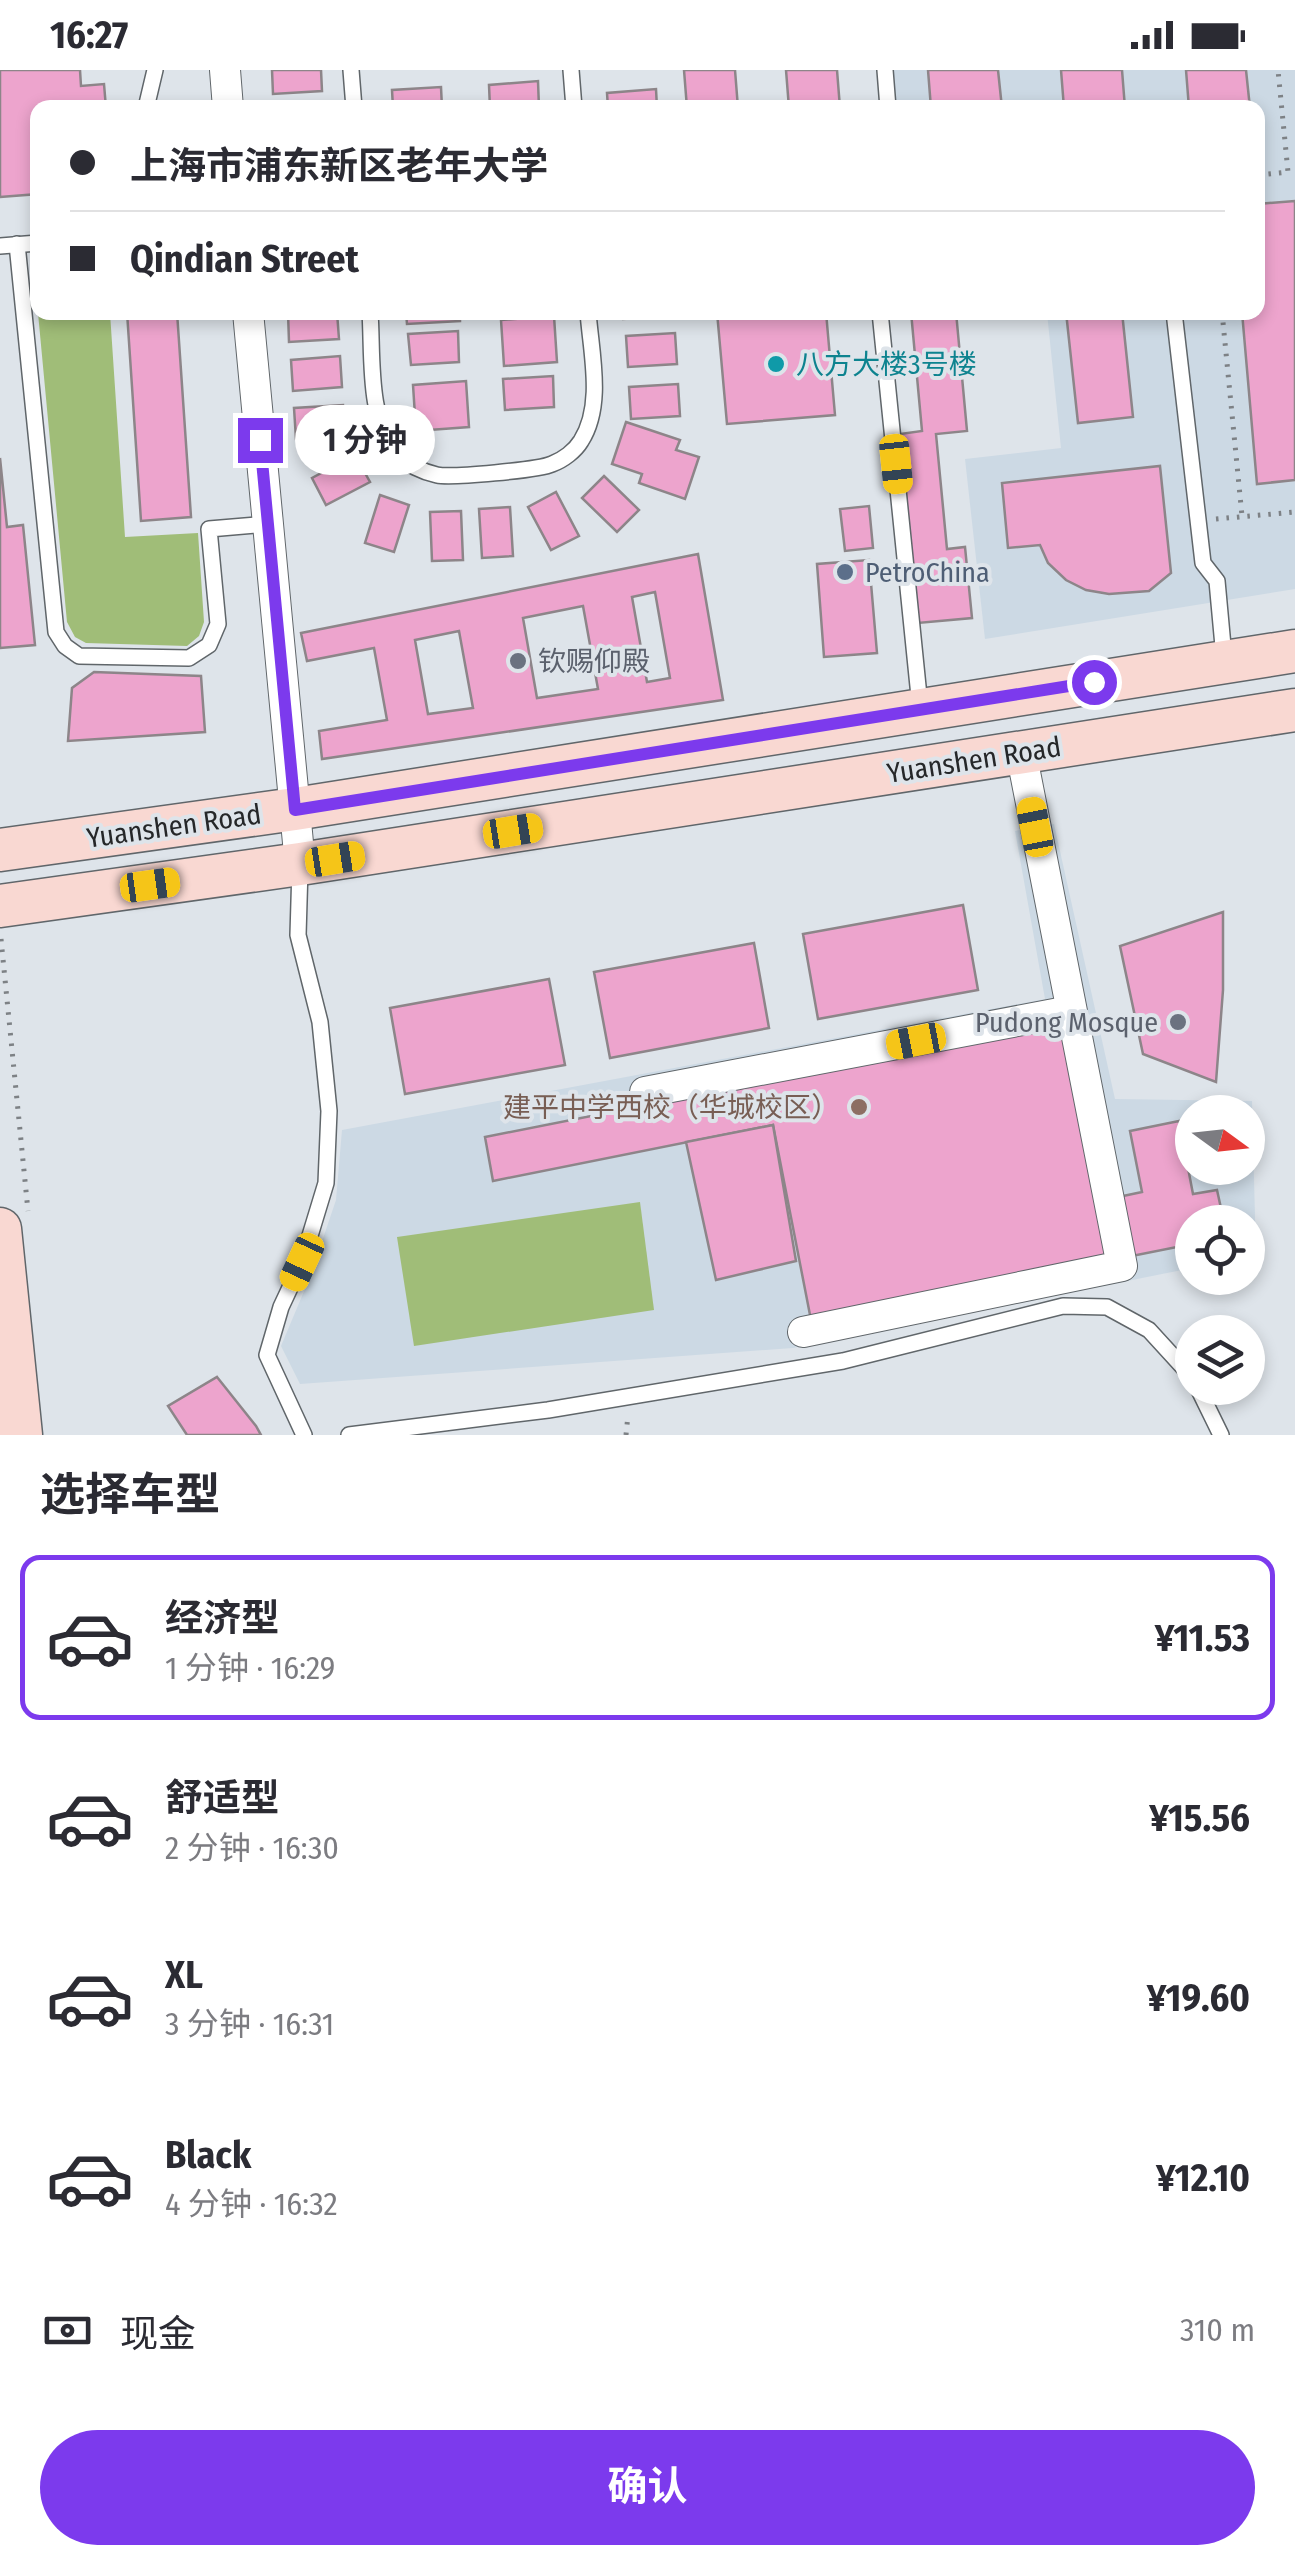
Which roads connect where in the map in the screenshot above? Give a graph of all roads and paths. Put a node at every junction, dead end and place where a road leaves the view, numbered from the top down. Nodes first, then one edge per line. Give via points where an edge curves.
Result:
1 (155, 70) edge
2 (225, 70) edge
3 (351, 70) edge
4 (571, 70) edge
5 (885, 70) edge
6 (1278, 70) edge
7 (148, 100) edge
8 (227, 100) edge
9 (353, 100) edge
10 (573, 100) edge
11 (887, 100) edge
12 (1286, 154) junction
13 (1295, 154) edge
14 (1265, 174) edge
15 (8, 245) edge
16 (249, 320) edge
17 (371, 320) edge
18 (589, 320) edge
19 (881, 320) edge
20 (1175, 320) edge
21 (1223, 320) edge
22 (1295, 512) edge
23 (1242, 516) junction
24 (1198, 520) junction
25 (268, 524) junction
26 (1295, 651) edge
27 (1224, 662) junction
28 (921, 710) junction
29 (1295, 710) edge
30 (1021, 752) junction
31 (295, 810) junction
32 (0, 850) edge
33 (300, 864) junction
34 (0, 906) edge
35 (1, 940) edge
36 (1070, 1012) junction
37 (645, 1092) dead end
38 (14, 1223) edge
39 (802, 1332) dead end
40 (1175, 1358) edge
41 (1206, 1405) edge
42 (21, 1435) edge
43 (304, 1435) edge
44 (350, 1435) edge
45 (1221, 1435) edge

1 - 7 lane
2 - 8 street
3 - 9 lane
4 - 10 lane
5 - 11 lane
6 - 12 path
12 - 13 path
12 - 14 path via 1288,172
15 - 25 lane via 56,632 64,646 80,656 189,658 209,645 218,624 210,530
16 - 25 street
17 - 18 lane via 378,416 386,437 399,456 440,476 548,466 580,443 594,401
19 - 28 lane
20 - 24 lane
21 - 23 path
22 - 23 path
23 - 24 path
24 - 27 lane via 1203,562 1217,581
25 - 31 street
26 - 27 main road, Yuanshen Road
27 - 28 main road, Yuanshen Road
28 - 31 main road, Yuanshen Road
29 - 30 main road, Yuanshen Road
30 - 33 main road, Yuanshen Road
30 - 36 street
31 - 32 main road, Yuanshen Road
31 - 33 street
33 - 34 main road, Yuanshen Road
33 - 43 lane via 298,935 320,1022 329,1111 326,1183 266,1355
35 - 38 path
36 - 37 street
36 - 39 street via 1122,1266
38 - 42 main road
40 - 44 lane via 1149,1330 1107,1307 1063,1306 844,1361
41 - 45 lane

